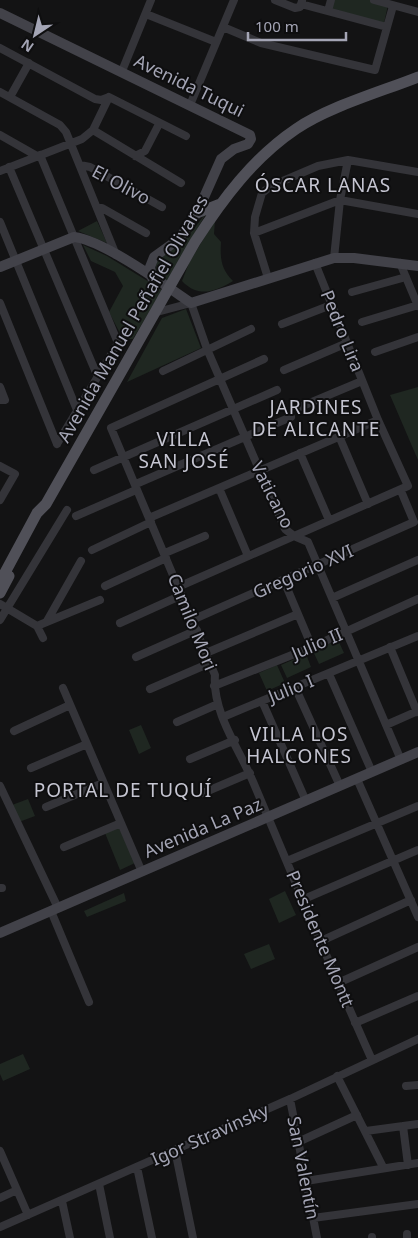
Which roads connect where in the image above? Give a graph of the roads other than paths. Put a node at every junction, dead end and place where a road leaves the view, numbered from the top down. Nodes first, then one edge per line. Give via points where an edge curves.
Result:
1 (152, 0) edge
2 (234, 0) edge
3 (275, 0) edge
4 (331, 0) edge
5 (374, 0) edge
6 (301, 4) edge
7 (393, 6) junction
8 (328, 11) junction
9 (418, 12) edge
10 (0, 14) edge
11 (146, 14) junction
12 (222, 27) junction
13 (387, 27) junction
14 (216, 42) junction
15 (0, 48) edge
16 (29, 62) junction
17 (122, 71) junction
18 (418, 77) edge
19 (0, 92) edge
20 (10, 97) junction
21 (109, 98) junction
22 (190, 105) junction
23 (160, 124) junction
24 (93, 130) junction
25 (0, 135) edge
26 (186, 136) dead end
27 (70, 144) junction
28 (39, 155) junction
29 (135, 156) junction
30 (348, 160) junction
31 (80, 165) junction
32 (9, 167) junction
33 (0, 171) edge
34 (418, 172) edge
35 (181, 183) dead end
36 (340, 200) junction
37 (220, 204) junction
38 (162, 207) dead end
39 (97, 208) junction
40 (198, 213) junction
41 (418, 214) edge
42 (0, 222) edge
43 (254, 233) junction
44 (146, 234) dead end
45 (74, 237) junction
46 (43, 249) junction
47 (116, 256) junction
48 (334, 258) junction
49 (16, 260) junction
50 (315, 263) junction
51 (400, 263) junction
52 (418, 266) edge
53 (0, 267) edge
54 (406, 277) junction
55 (152, 278) junction
56 (268, 278) junction
57 (170, 288) junction
58 (352, 292) dead end
59 (0, 303) edge
60 (190, 303) junction
61 (331, 305) junction
62 (418, 306) edge
63 (157, 312) junction
64 (362, 322) dead end
65 (282, 324) dead end
66 (251, 329) dead end
67 (418, 337) edge
68 (347, 343) junction
69 (208, 349) junction
70 (375, 352) dead end
71 (264, 360) dead end
72 (284, 370) dead end
73 (163, 371) dead end
74 (97, 375) junction
75 (220, 378) junction
76 (362, 381) junction
77 (0, 387) edge
78 (276, 390) dead end
79 (2, 400) edge
80 (300, 407) dead end
81 (77, 410) junction
82 (233, 410) junction
83 (291, 417) dead end
84 (378, 420) junction
85 (339, 436) junction
86 (245, 438) junction
87 (300, 453) junction
88 (124, 457) junction
89 (0, 466) edge
90 (94, 470) dead end
91 (259, 471) junction
92 (136, 487) junction
93 (219, 488) junction
94 (401, 491) junction
95 (0, 500) edge
96 (46, 504) junction
97 (368, 504) junction
98 (67, 510) dead end
99 (76, 516) dead end
100 (150, 520) junction
101 (329, 520) junction
102 (205, 536) dead end
103 (294, 536) junction
104 (92, 550) dead end
105 (166, 556) junction
106 (248, 556) junction
107 (81, 561) dead end
108 (418, 562) edge
109 (318, 566) junction
110 (284, 581) junction
111 (0, 582) edge
112 (105, 586) dead end
113 (178, 587) junction
114 (0, 593) edge
115 (182, 595) junction
116 (332, 598) junction
117 (418, 599) edge
118 (100, 600) dead end
119 (3, 606) edge
120 (298, 614) junction
121 (0, 620) edge
122 (192, 620) junction
123 (47, 621) junction
124 (120, 623) dead end
125 (37, 626) junction
126 (196, 630) junction
127 (346, 631) junction
128 (418, 636) edge
129 (43, 638) dead end
130 (312, 647) junction
131 (390, 647) junction
132 (206, 653) junction
133 (136, 657) dead end
134 (359, 660) junction
135 (210, 662) junction
136 (329, 674) junction
137 (214, 686) junction
138 (295, 687) junction
139 (62, 688) dead end
140 (150, 689) dead end
141 (262, 701) junction
142 (218, 704) junction
143 (70, 705) junction
144 (418, 712) edge
145 (223, 717) junction
146 (177, 722) dead end
147 (386, 725) junction
148 (14, 731) dead end
149 (234, 740) junction
150 (87, 744) junction
151 (418, 752) edge
152 (190, 759) dead end
153 (401, 760) junction
154 (31, 768) dead end
155 (372, 772) junction
156 (250, 773) junction
157 (357, 779) junction
158 (104, 782) junction
159 (0, 786) edge
160 (340, 786) junction
161 (203, 793) dead end
162 (306, 801) junction
163 (418, 806) edge
164 (46, 807) dead end
165 (268, 817) junction
166 (121, 823) junction
167 (378, 823) junction
168 (64, 847) dead end
169 (418, 850) edge
170 (394, 860) junction
171 (287, 861) junction
172 (142, 872) junction
173 (304, 900) junction
174 (411, 900) junction
175 (55, 910) junction
176 (418, 917) edge
177 (0, 933) edge
178 (322, 941) junction
179 (418, 948) edge
180 (338, 983) junction
181 (418, 996) edge
182 (89, 1002) dead end
183 (355, 1023) junction
184 (418, 1039) edge
185 (372, 1060) junction
186 (337, 1076) junction
187 (418, 1085) edge
188 (406, 1086) dead end
189 (290, 1099) junction
190 (358, 1115) junction
191 (418, 1124) edge
192 (403, 1126) junction
193 (366, 1131) junction
194 (298, 1142) junction
195 (175, 1150) junction
196 (0, 1151) edge
197 (2, 1159) edge
198 (418, 1163) edge
199 (408, 1165) junction
200 (137, 1167) junction
201 (384, 1168) junction
202 (306, 1181) junction
203 (100, 1184) junction
204 (17, 1190) junction
205 (0, 1198) edge
206 (62, 1201) junction
207 (418, 1204) edge
208 (28, 1215) junction
209 (313, 1218) junction
210 (0, 1228) edge
211 (70, 1238) edge
212 (110, 1238) edge
213 (152, 1238) edge
214 (193, 1238) edge
215 (317, 1238) edge

1 - 11 street
2 - 12 street
3 - 6 street via 295,8
4 - 8 street
5 - 7 street
6 - 8 street
7 - 9 street
7 - 13 street
8 - 13 street
10 - 17 street, Avenida Tuqui
11 - 14 street
11 - 17 street
12 - 13 street via 261,43 375,70
12 - 14 street
14 - 22 street
15 - 16 street
16 - 20 street
16 - 21 street via 95,99
17 - 22 street, Avenida Tuqui
18 - 37 main road, Avenida Manuel Peñafiel Olivares via 296,129 244,174
19 - 20 street
20 - 27 street via 60,125
21 - 23 street
21 - 24 street
22 - 40 street, Avenida Tuqui via 248,133 251,138 248,144 229,152 217,164
23 - 26 street
23 - 29 street via 145,152
24 - 27 street
24 - 29 street
25 - 28 street
27 - 28 street
27 - 31 street
28 - 32 street
28 - 45 street
29 - 35 street
30 - 34 street
30 - 36 street
30 - 43 street via 318,166 271,186 262,193
31 - 38 street, El Olivo via 90,167
31 - 39 street
32 - 33 street
32 - 46 street
36 - 41 street
36 - 43 street
36 - 48 street
37 - 40 main road
37 - 57 main road, Avenida Manuel Peñafiel Olivares
39 - 44 street
39 - 47 street
40 - 55 street, Avenida Tuqui via 179,239 154,257 150,267
42 - 49 street
43 - 56 street
45 - 46 street
45 - 47 street via 84,238
45 - 74 street via 118,343
46 - 49 street
46 - 74 street
47 - 55 street
48 - 50 street
48 - 51 street
49 - 53 street
49 - 81 street
50 - 56 street
50 - 61 street, Pedro Lira
51 - 52 street
51 - 54 street
54 - 58 street
54 - 62 street
55 - 57 street
56 - 60 street
57 - 60 street
57 - 63 main road, Avenida Manuel Peñafiel Olivares
59 - 81 street via 57,444
60 - 63 street
60 - 69 street, Vaticano
61 - 65 street
61 - 68 street, Pedro Lira
62 - 64 street
63 - 96 main road, Avenida Manuel Peñafiel Olivares
66 - 69 street
67 - 70 street
68 - 72 street
68 - 76 street, Pedro Lira
69 - 73 street
69 - 75 street, Vaticano
71 - 75 street
74 - 81 street
75 - 82 street, Vaticano
75 - 88 street, Camilo Mori via 111,428
76 - 80 street
76 - 84 street, Pedro Lira
77 - 79 street
78 - 82 street
82 - 86 street, Vaticano
82 - 88 street
83 - 86 street
84 - 85 street
84 - 94 street, Pedro Lira via 408,486
85 - 87 street
85 - 97 street
86 - 91 street, Vaticano
86 - 92 street
87 - 91 street
87 - 101 street
88 - 90 street
88 - 92 street, Camilo Mori
89 - 95 street via 15,474
91 - 93 street
91 - 103 street, Vaticano via 285,529
92 - 99 street
92 - 100 street, Camilo Mori
93 - 100 street
93 - 106 street
94 - 97 street
94 - 109 street, Gregorio XVI via 414,522
96 - 111 main road, Avenida Manuel Peñafiel Olivares
96 - 114 main road, Avenida Manuel Peñafiel Olivares
97 - 101 street
98 - 119 street
100 - 104 street
100 - 105 street, Camilo Mori
101 - 103 street
102 - 105 street
103 - 106 street
103 - 109 street, Vaticano via 308,542
105 - 112 street
105 - 113 street, Camilo Mori
106 - 113 street
107 - 123 street
108 - 116 street
109 - 110 street, Gregorio XVI
109 - 116 street, Vaticano
110 - 120 street
110 - 122 street, Gregorio XVI
113 - 115 street, Camilo Mori
115 - 122 street, Camilo Mori
115 - 124 street
116 - 127 street, Vaticano
117 - 127 street, Julio II
118 - 123 street
119 - 121 street
119 - 125 street
120 - 130 street
120 - 132 street
122 - 126 street, Camilo Mori
123 - 125 street
125 - 129 street
126 - 132 street, Camilo Mori
126 - 133 street
127 - 130 street, Julio II
127 - 134 street, Vaticano
128 - 131 street, Julio I
130 - 137 street, Julio II
131 - 134 street, Julio I
131 - 144 street
132 - 135 street, Camilo Mori
134 - 136 street, Julio I
134 - 147 street, Vaticano
135 - 137 street, Camilo Mori via 215,675
135 - 140 street
136 - 138 street, Julio I
136 - 155 street
137 - 142 street, Camilo Mori
138 - 141 street, Julio I
138 - 160 street
139 - 143 street
141 - 145 street, Julio I
141 - 162 street
142 - 145 street, Camilo Mori
142 - 146 street
143 - 148 street
143 - 150 street
144 - 147 street
145 - 149 street, Camilo Mori
147 - 153 street, Vaticano
149 - 152 street
149 - 156 street, Camilo Mori
150 - 154 street
150 - 158 street
151 - 153 street, Avenida La Paz
153 - 155 street, Avenida La Paz
155 - 157 street, Avenida La Paz
156 - 161 street
156 - 165 street, Camilo Mori
157 - 160 street, Avenida La Paz
157 - 167 street
158 - 164 street
158 - 166 street
159 - 175 street
160 - 162 street, Avenida La Paz
162 - 165 street, Avenida La Paz
163 - 167 street
165 - 171 street, Presidente Montt
165 - 172 street, Avenida La Paz
166 - 168 street
166 - 172 street
167 - 170 street
167 - 171 street
169 - 170 street
170 - 173 street
170 - 174 street
171 - 173 street, Presidente Montt
172 - 175 street, Avenida La Paz
173 - 178 street, Presidente Montt
174 - 176 street
174 - 178 street
175 - 177 street, Avenida La Paz
175 - 182 street
178 - 180 street, Presidente Montt
179 - 180 street
180 - 183 street, Presidente Montt
181 - 183 street
183 - 185 street, Presidente Montt
184 - 185 street, Igor Stravinsky
185 - 186 street, Igor Stravinsky
186 - 189 street, Igor Stravinsky
186 - 190 street
187 - 188 street
189 - 194 street, San Valentín
189 - 195 street, Igor Stravinsky
190 - 193 street
190 - 194 street
191 - 192 street
192 - 193 street
192 - 199 street
193 - 201 street
194 - 202 street, San Valentín
195 - 200 street, Igor Stravinsky
195 - 214 street
196 - 197 street
197 - 204 street
198 - 199 street
199 - 201 street
200 - 203 street, Igor Stravinsky
200 - 213 street
201 - 202 street
202 - 209 street, San Valentín
203 - 206 street, Igor Stravinsky
203 - 212 street
204 - 205 street
204 - 208 street
206 - 208 street, Igor Stravinsky
206 - 211 street
207 - 209 street
208 - 210 street, Igor Stravinsky
209 - 215 street, San Valentín

